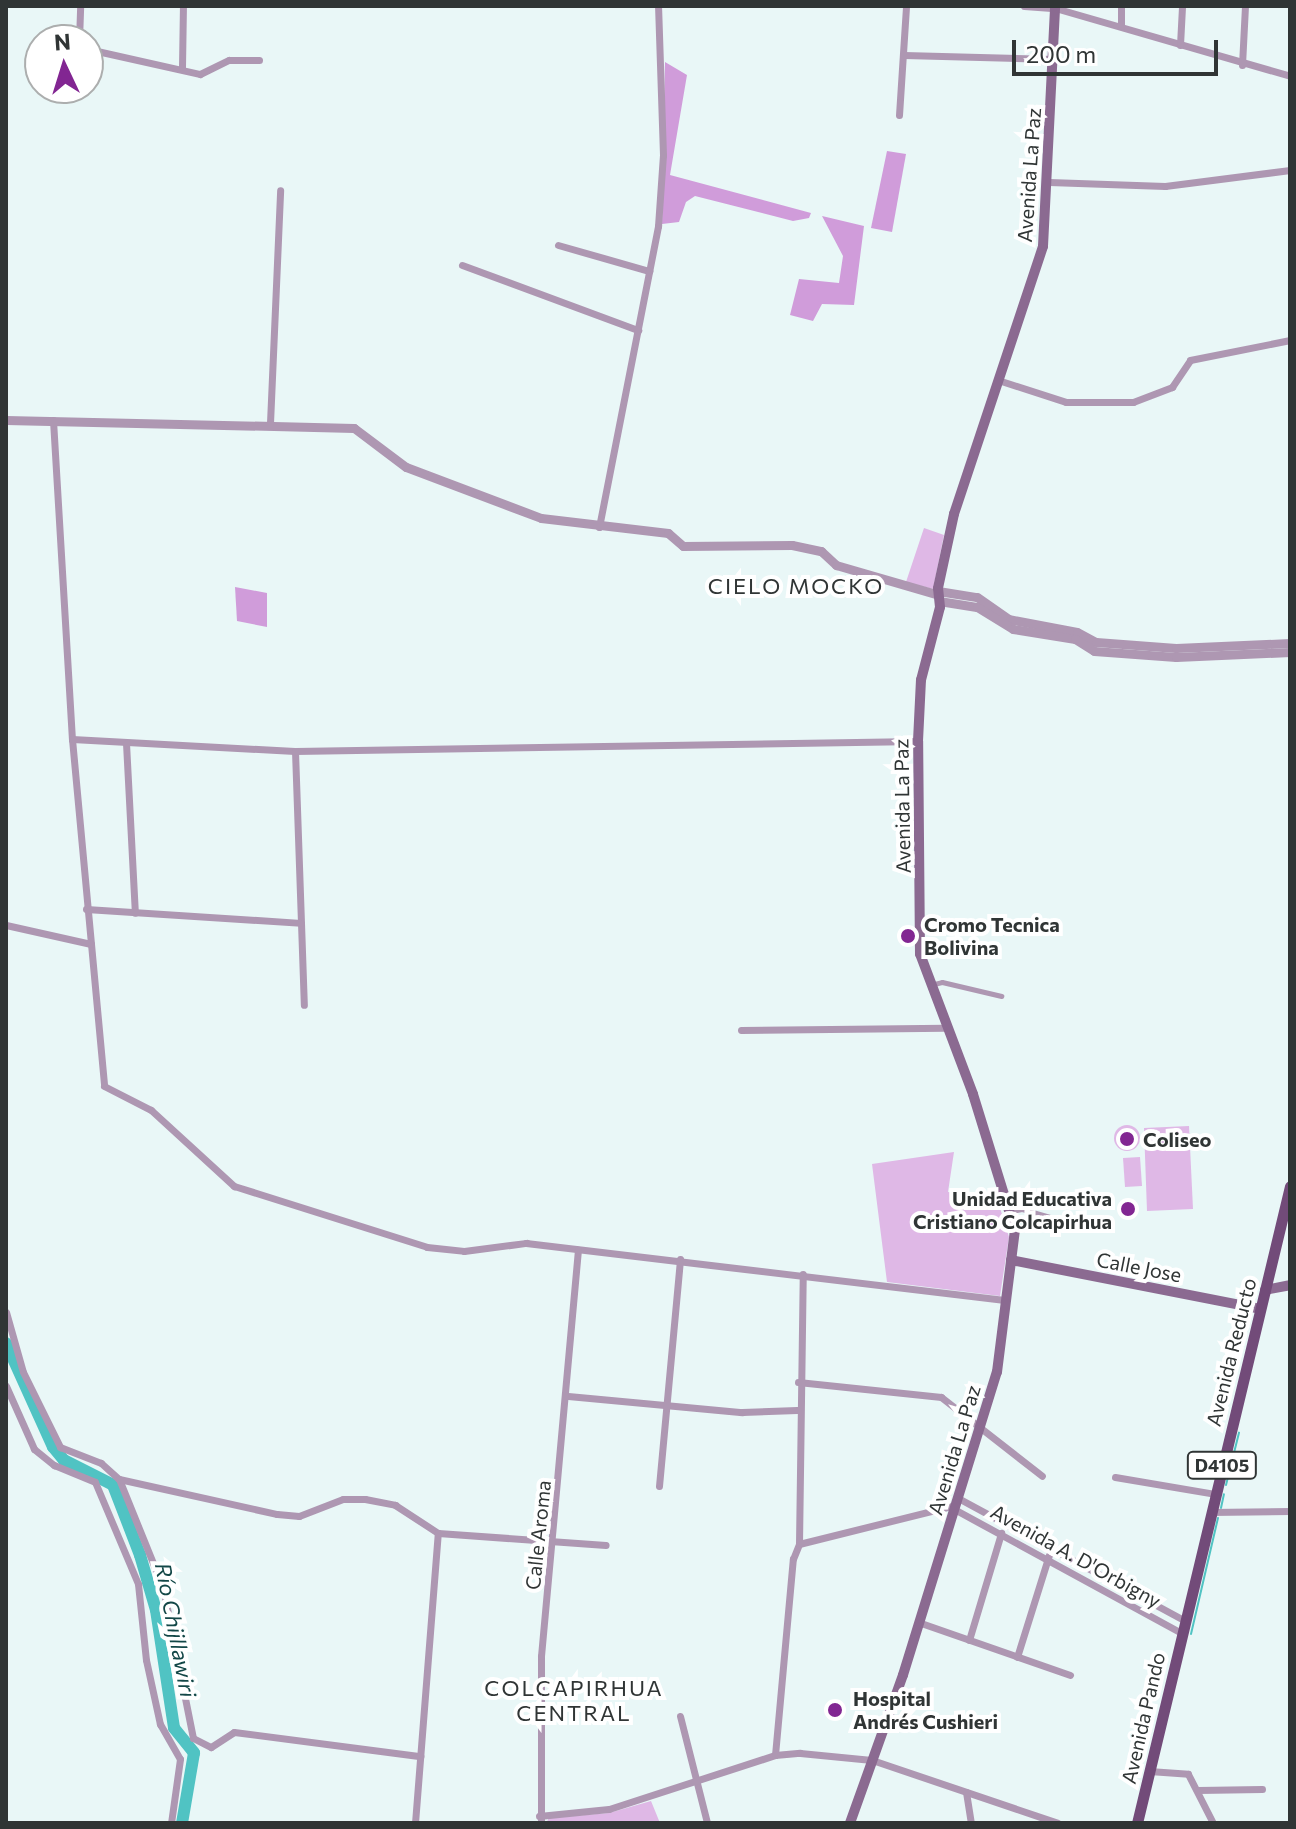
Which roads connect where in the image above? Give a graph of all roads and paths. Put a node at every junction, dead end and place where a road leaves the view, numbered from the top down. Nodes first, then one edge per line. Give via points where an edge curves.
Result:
1 (183, 6) edge
2 (658, 6) edge
3 (906, 6) edge
4 (1024, 6) edge
5 (1121, 6) edge
6 (1182, 6) edge
7 (1245, 6) edge
8 (1055, 7) edge
9 (1121, 26) junction
10 (1180, 45) junction
11 (104, 52) edge
12 (904, 55) junction
13 (1053, 59) junction
14 (259, 60) dead end
15 (1242, 65) junction
16 (182, 67) junction
17 (1290, 76) edge
18 (899, 115) dead end
19 (1290, 170) edge
20 (1049, 182) junction
21 (280, 190) dead end
22 (558, 245) dead end
23 (462, 265) dead end
24 (649, 271) junction
25 (638, 330) junction
26 (1290, 340) edge
27 (1001, 381) junction
28 (6, 420) edge
29 (53, 420) junction
30 (270, 423) junction
31 (599, 527) junction
32 (939, 596) junction
33 (1290, 643) edge
34 (1268, 648) junction
35 (1290, 652) edge
36 (72, 739) junction
37 (918, 741) junction
38 (126, 743) junction
39 (295, 751) junction
40 (86, 909) junction
41 (135, 913) junction
42 (301, 923) junction
43 (6, 925) edge
44 (91, 944) junction
45 (929, 985) junction
46 (1001, 996) dead end
47 (304, 1005) dead end
48 (945, 1028) junction
49 (741, 1030) dead end
50 (1290, 1186) edge
51 (1009, 1211) junction
52 (1058, 1219) dead end
53 (578, 1250) junction
54 (680, 1259) junction
55 (1011, 1260) junction
56 (803, 1274) junction
57 (1290, 1285) edge
58 (1265, 1290) junction
59 (1005, 1300) junction
60 (1260, 1309) junction
61 (6, 1312) edge
62 (798, 1382) junction
63 (6, 1386) edge
64 (568, 1396) junction
65 (664, 1405) junction
66 (797, 1410) junction
67 (980, 1427) junction
68 (1042, 1476) dead end
69 (1115, 1477) dead end
70 (119, 1479) junction
71 (659, 1486) dead end
72 (1215, 1494) junction
73 (956, 1504) junction
74 (1290, 1511) edge
75 (1210, 1512) junction
76 (438, 1533) junction
77 (1001, 1533) junction
78 (799, 1544) junction
79 (554, 1545) junction
80 (606, 1545) dead end
81 (1051, 1549) junction
82 (1048, 1558) junction
83 (918, 1622) junction
84 (1183, 1626) junction
85 (969, 1640) junction
86 (1017, 1657) junction
87 (1070, 1675) dead end
88 (680, 1716) dead end
89 (775, 1755) junction
90 (420, 1756) junction
91 (872, 1760) junction
92 (1149, 1771) junction
93 (695, 1781) junction
94 (1262, 1789) dead end
95 (1198, 1790) junction
96 (966, 1792) junction
97 (540, 1820) edge
98 (171, 1823) edge
99 (415, 1823) edge
100 (707, 1823) edge
101 (850, 1823) edge
102 (971, 1823) edge
103 (1058, 1823) edge
104 (1137, 1823) edge
105 (1213, 1823) edge

1 - 16 street
2 - 24 street via 663,155
3 - 12 street
4 - 8 street
5 - 9 street
6 - 10 street
7 - 15 street
8 - 9 street
8 - 13 main road, Avenida La Paz
9 - 10 street
10 - 15 street
11 - 16 street
12 - 13 street
12 - 18 street
13 - 20 main road, Avenida La Paz
14 - 16 street via 214,63 200,74
15 - 17 street
19 - 20 street via 1165,186
20 - 27 main road, Avenida La Paz via 1043,246
21 - 30 street
22 - 24 street
23 - 25 street
24 - 25 street
25 - 31 street
26 - 27 street via 1190,360 1172,387 1133,402 1066,402
27 - 32 main road, Avenida La Paz via 954,514
28 - 29 street
29 - 30 street
29 - 36 street
30 - 31 street via 354,428 406,467 541,518
31 - 32 street via 668,533 683,546 792,545 821,551 836,565
32 - 34 street via 977,597 1008,619 1058,632 1094,651
32 - 37 main road, Avenida La Paz via 921,680
33 - 34 street
34 - 35 street
36 - 38 street
36 - 40 street
37 - 39 street
37 - 45 main road, Avenida La Paz via 920,954
38 - 39 street
38 - 41 street
39 - 42 street
40 - 41 street
40 - 44 street
41 - 42 street
42 - 47 street
43 - 44 street
44 - 53 street via 104,1086 151,1110 234,1186 427,1247 464,1251 526,1243
45 - 46 street via 942,982
45 - 48 main road, Avenida La Paz
48 - 49 street
48 - 51 main road, Avenida La Paz via 973,1094
50 - 58 main road, Avenida Reducto / D4105
51 - 52 street via 1022,1209
51 - 55 main road, Avenida La Paz via 1015,1230
53 - 54 street
53 - 64 street, Calle Aroma
54 - 56 street
54 - 65 street
55 - 59 main road, Avenida La Paz
55 - 60 main road, Calle Jose
56 - 59 street
56 - 62 street
57 - 58 main road
58 - 60 main road, Avenida Reducto / D4105
59 - 67 main road, Avenida La Paz via 997,1372
60 - 72 main road, Avenida Reducto / D4105
61 - 70 street via 23,1372 60,1447 101,1463
62 - 66 street
62 - 67 street via 941,1397
63 - 98 street via 34,1449 54,1465 95,1482 138,1584 160,1724 180,1759
64 - 65 street
64 - 79 street, Calle Aroma
65 - 66 street
65 - 71 street
66 - 78 street
67 - 68 street
67 - 73 main road, Avenida La Paz
69 - 72 street
70 - 76 street via 299,1516 343,1499 365,1499 395,1505
70 - 90 street via 163,1588 193,1738 200,1744 221,1745 234,1732
72 - 75 main road, Avenida Reducto / D4105
73 - 77 street, Avenida A. D'Orbigny
73 - 78 street
73 - 81 street, Avenida A. D'Orbigny
73 - 83 main road, Avenida La Paz
74 - 75 street
75 - 84 main road, Avenida Reducto / D4105
76 - 79 street via 456,1530
76 - 90 street
77 - 82 street, Avenida A. D'Orbigny
77 - 85 street
78 - 89 street via 793,1559
79 - 80 street
79 - 97 street, Calle Aroma via 541,1656
81 - 82 street
81 - 84 street, Avenida A. D'Orbigny
82 - 84 street, Avenida A. D'Orbigny
82 - 86 street
83 - 85 street
83 - 91 main road, Avenida La Paz
84 - 92 main road, Avenida Pando / D4105
85 - 86 street
86 - 87 street
88 - 93 street
89 - 91 street
89 - 93 street
90 - 99 street
91 - 96 street
91 - 101 main road, Avenida La Paz
92 - 95 street via 1188,1774
92 - 104 main road, Avenida Pando / D4105
93 - 97 street via 609,1809
93 - 100 street
94 - 95 street
95 - 105 street
96 - 102 street
96 - 103 street

